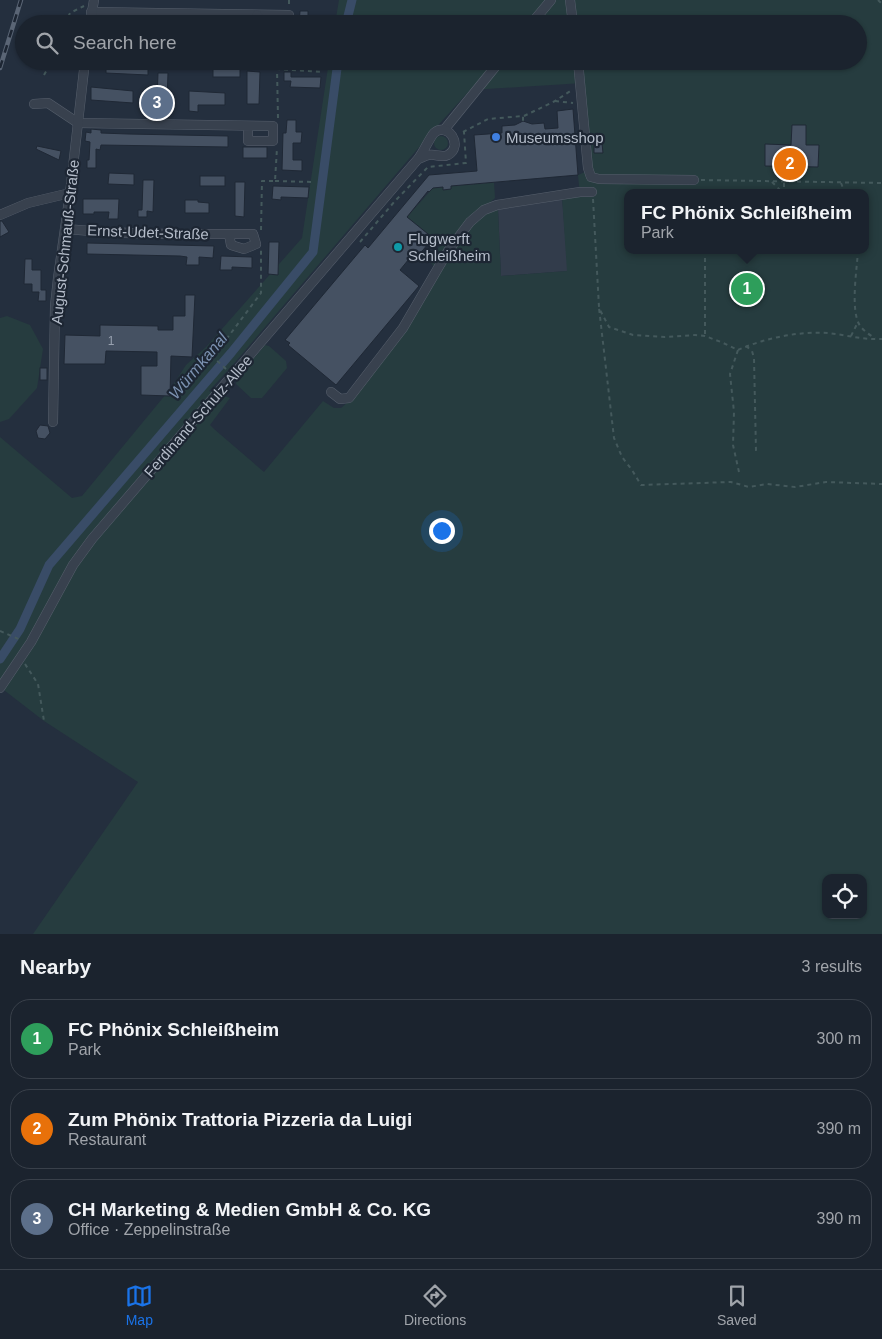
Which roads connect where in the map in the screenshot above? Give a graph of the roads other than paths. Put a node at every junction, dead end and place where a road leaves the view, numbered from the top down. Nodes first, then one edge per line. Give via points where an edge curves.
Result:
1 (551, 0) edge
2 (570, 0) edge
3 (93, 1) edge
4 (91, 12) junction
5 (91, 15) edge
6 (257, 15) joint
7 (289, 15) edge
8 (538, 15) edge
9 (572, 15) edge
10 (85, 70) edge
11 (493, 70) edge
12 (579, 70) edge
13 (34, 104) dead end
14 (78, 123) junction
15 (248, 126) dead end
16 (444, 130) junction
17 (418, 159) junction
18 (694, 180) road end
19 (592, 192) road end
20 (70, 193) junction
21 (0, 215) edge
22 (66, 229) junction
23 (229, 234) dead end
24 (331, 392) dead end
25 (53, 422) dead end
26 (0, 688) edge

1 - 8 street
2 - 9 street
3 - 4 street
4 - 5 street
4 - 6 street
6 - 7 street
10 - 14 street, August-Schmauß-Straße
11 - 16 street, Ferdinand-Schulz-Allee
12 - 18 street via 591,177
13 - 14 street via 48,103
14 - 15 street
14 - 20 street, August-Schmauß-Straße
16 - 17 street, Ferdinand-Schulz-Allee via 437,131 430,138
16 - 17 street via 454,139 452,152 446,156 427,155
17 - 26 street, Ferdinand-Schulz-Allee via 92,539 73,565 21,658
19 - 24 street via 497,205 484,210 458,235 403,328 348,398 340,399
20 - 21 street via 28,203
20 - 22 street, August-Schmauß-Straße
22 - 23 street, Ernst-Udet-Straße via 112,234
22 - 25 street, August-Schmauß-Straße via 55,306

